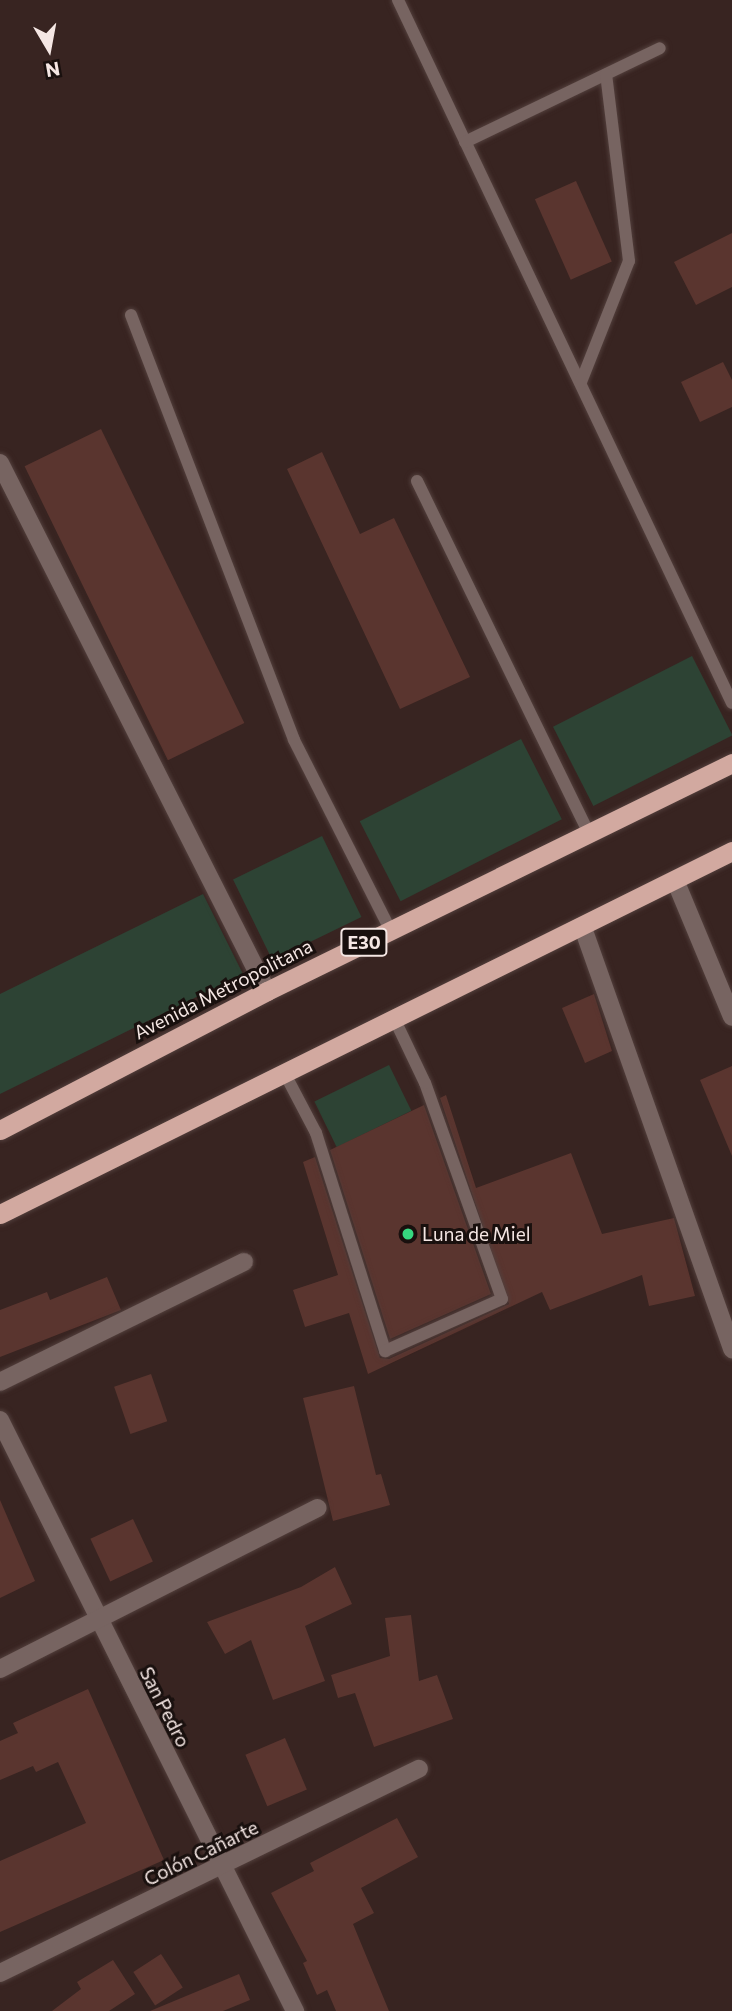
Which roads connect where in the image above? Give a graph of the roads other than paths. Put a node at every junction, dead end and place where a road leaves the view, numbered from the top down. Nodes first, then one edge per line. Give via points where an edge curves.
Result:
1 (398, 0) edge
2 (660, 48) dead end
3 (606, 74) junction
4 (465, 142) junction
5 (131, 315) dead end
6 (581, 382) junction
7 (0, 463) edge
8 (417, 481) dead end
9 (732, 703) edge
10 (732, 763) edge
11 (589, 834) junction
12 (732, 851) edge
13 (675, 880) junction
14 (583, 928) junction
15 (390, 929) junction
16 (267, 991) junction
17 (732, 1017) edge
18 (395, 1020) junction
19 (285, 1074) junction
20 (0, 1130) edge
21 (0, 1214) edge
22 (244, 1262) dead end
23 (732, 1349) edge
24 (0, 1382) edge
25 (0, 1420) edge
26 (318, 1508) dead end
27 (98, 1620) junction
28 (0, 1669) edge
29 (419, 1769) dead end
30 (222, 1866) junction
31 (0, 1973) edge
32 (295, 2011) edge

1 - 4 lane
2 - 3 lane
3 - 4 lane
3 - 6 lane via 629,261
4 - 6 lane
5 - 15 lane via 294,740
6 - 9 lane
7 - 16 street
8 - 11 lane
10 - 11 highway, Avenida Metropolitana / E30
11 - 15 highway, Avenida Metropolitana / E30
12 - 13 highway
13 - 14 highway
13 - 17 street
14 - 18 highway
14 - 23 street
15 - 16 highway, Avenida Metropolitana / E30
16 - 20 highway, Avenida Metropolitana / E30
18 - 19 highway
18 - 19 lane via 425,1083 502,1299 385,1351 316,1133
19 - 21 highway
22 - 24 street
25 - 27 street, San Pedro
26 - 27 street
27 - 28 street
27 - 30 street, San Pedro
29 - 30 street, Colón Cañarte
30 - 31 street, Colón Cañarte
30 - 32 street, San Pedro

